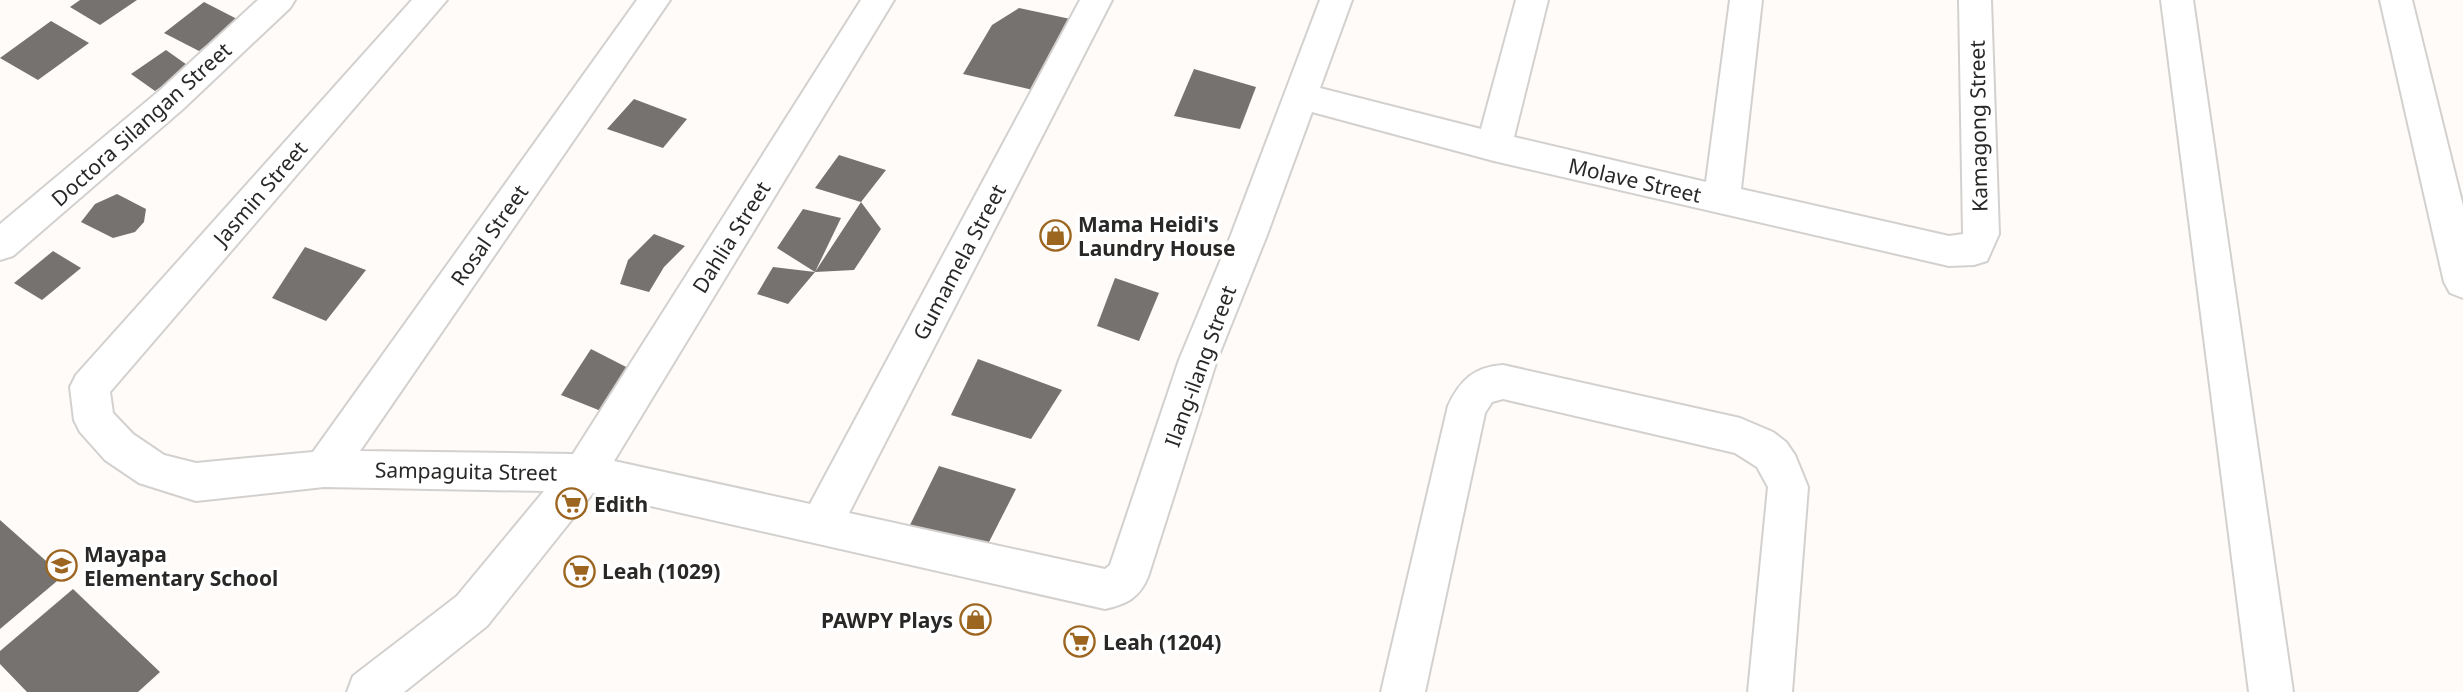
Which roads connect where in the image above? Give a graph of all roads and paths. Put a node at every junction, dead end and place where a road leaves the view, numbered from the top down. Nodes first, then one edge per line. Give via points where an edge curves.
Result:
1 (279, 0) edge
2 (431, 0) edge
3 (654, 0) edge
4 (878, 0) edge
5 (1096, 0) edge
6 (1336, 0) edge
7 (1532, 0) edge
8 (1746, 0) edge
9 (1975, 0) edge
10 (2177, 0) edge
11 (2396, 0) edge
12 (1299, 96) junction
13 (1494, 147) junction
14 (1722, 200) junction
15 (0, 245) edge
16 (1974, 250) joint
17 (2463, 282) edge
18 (90, 387) joint
19 (324, 470) junction
20 (584, 473) junction
21 (821, 525) junction
22 (1127, 577) joint
23 (369, 692) edge
24 (1403, 692) edge
25 (1770, 692) edge
26 (2271, 692) edge

1 - 15 street, Doctora Silangan Street via 140,127
2 - 18 street, Jasmin Street
3 - 19 street, Rosal Street
4 - 20 street, Dahlia Street
5 - 21 street, Gumamela Street
6 - 12 street, Ilang-ilang Street
7 - 13 street
8 - 14 street
9 - 16 street, Kamagong Street via 1981,234
10 - 26 street
11 - 17 street
12 - 13 street, Molave Street
12 - 22 street, Ilang-ilang Street via 1198,360
13 - 14 street, Molave Street
14 - 16 street, Molave Street via 1949,251
18 - 19 street, Sampaguita Street via 94,420 119,447 153,470 196,482
19 - 20 street, Sampaguita Street
20 - 21 street, Sampaguita Street
20 - 23 street, Dahlia Street via 472,611
21 - 22 street, Sampaguita Street via 1105,589 1118,586
24 - 25 street via 1468,401 1478,389 1496,382 1740,436 1771,452 1788,487

